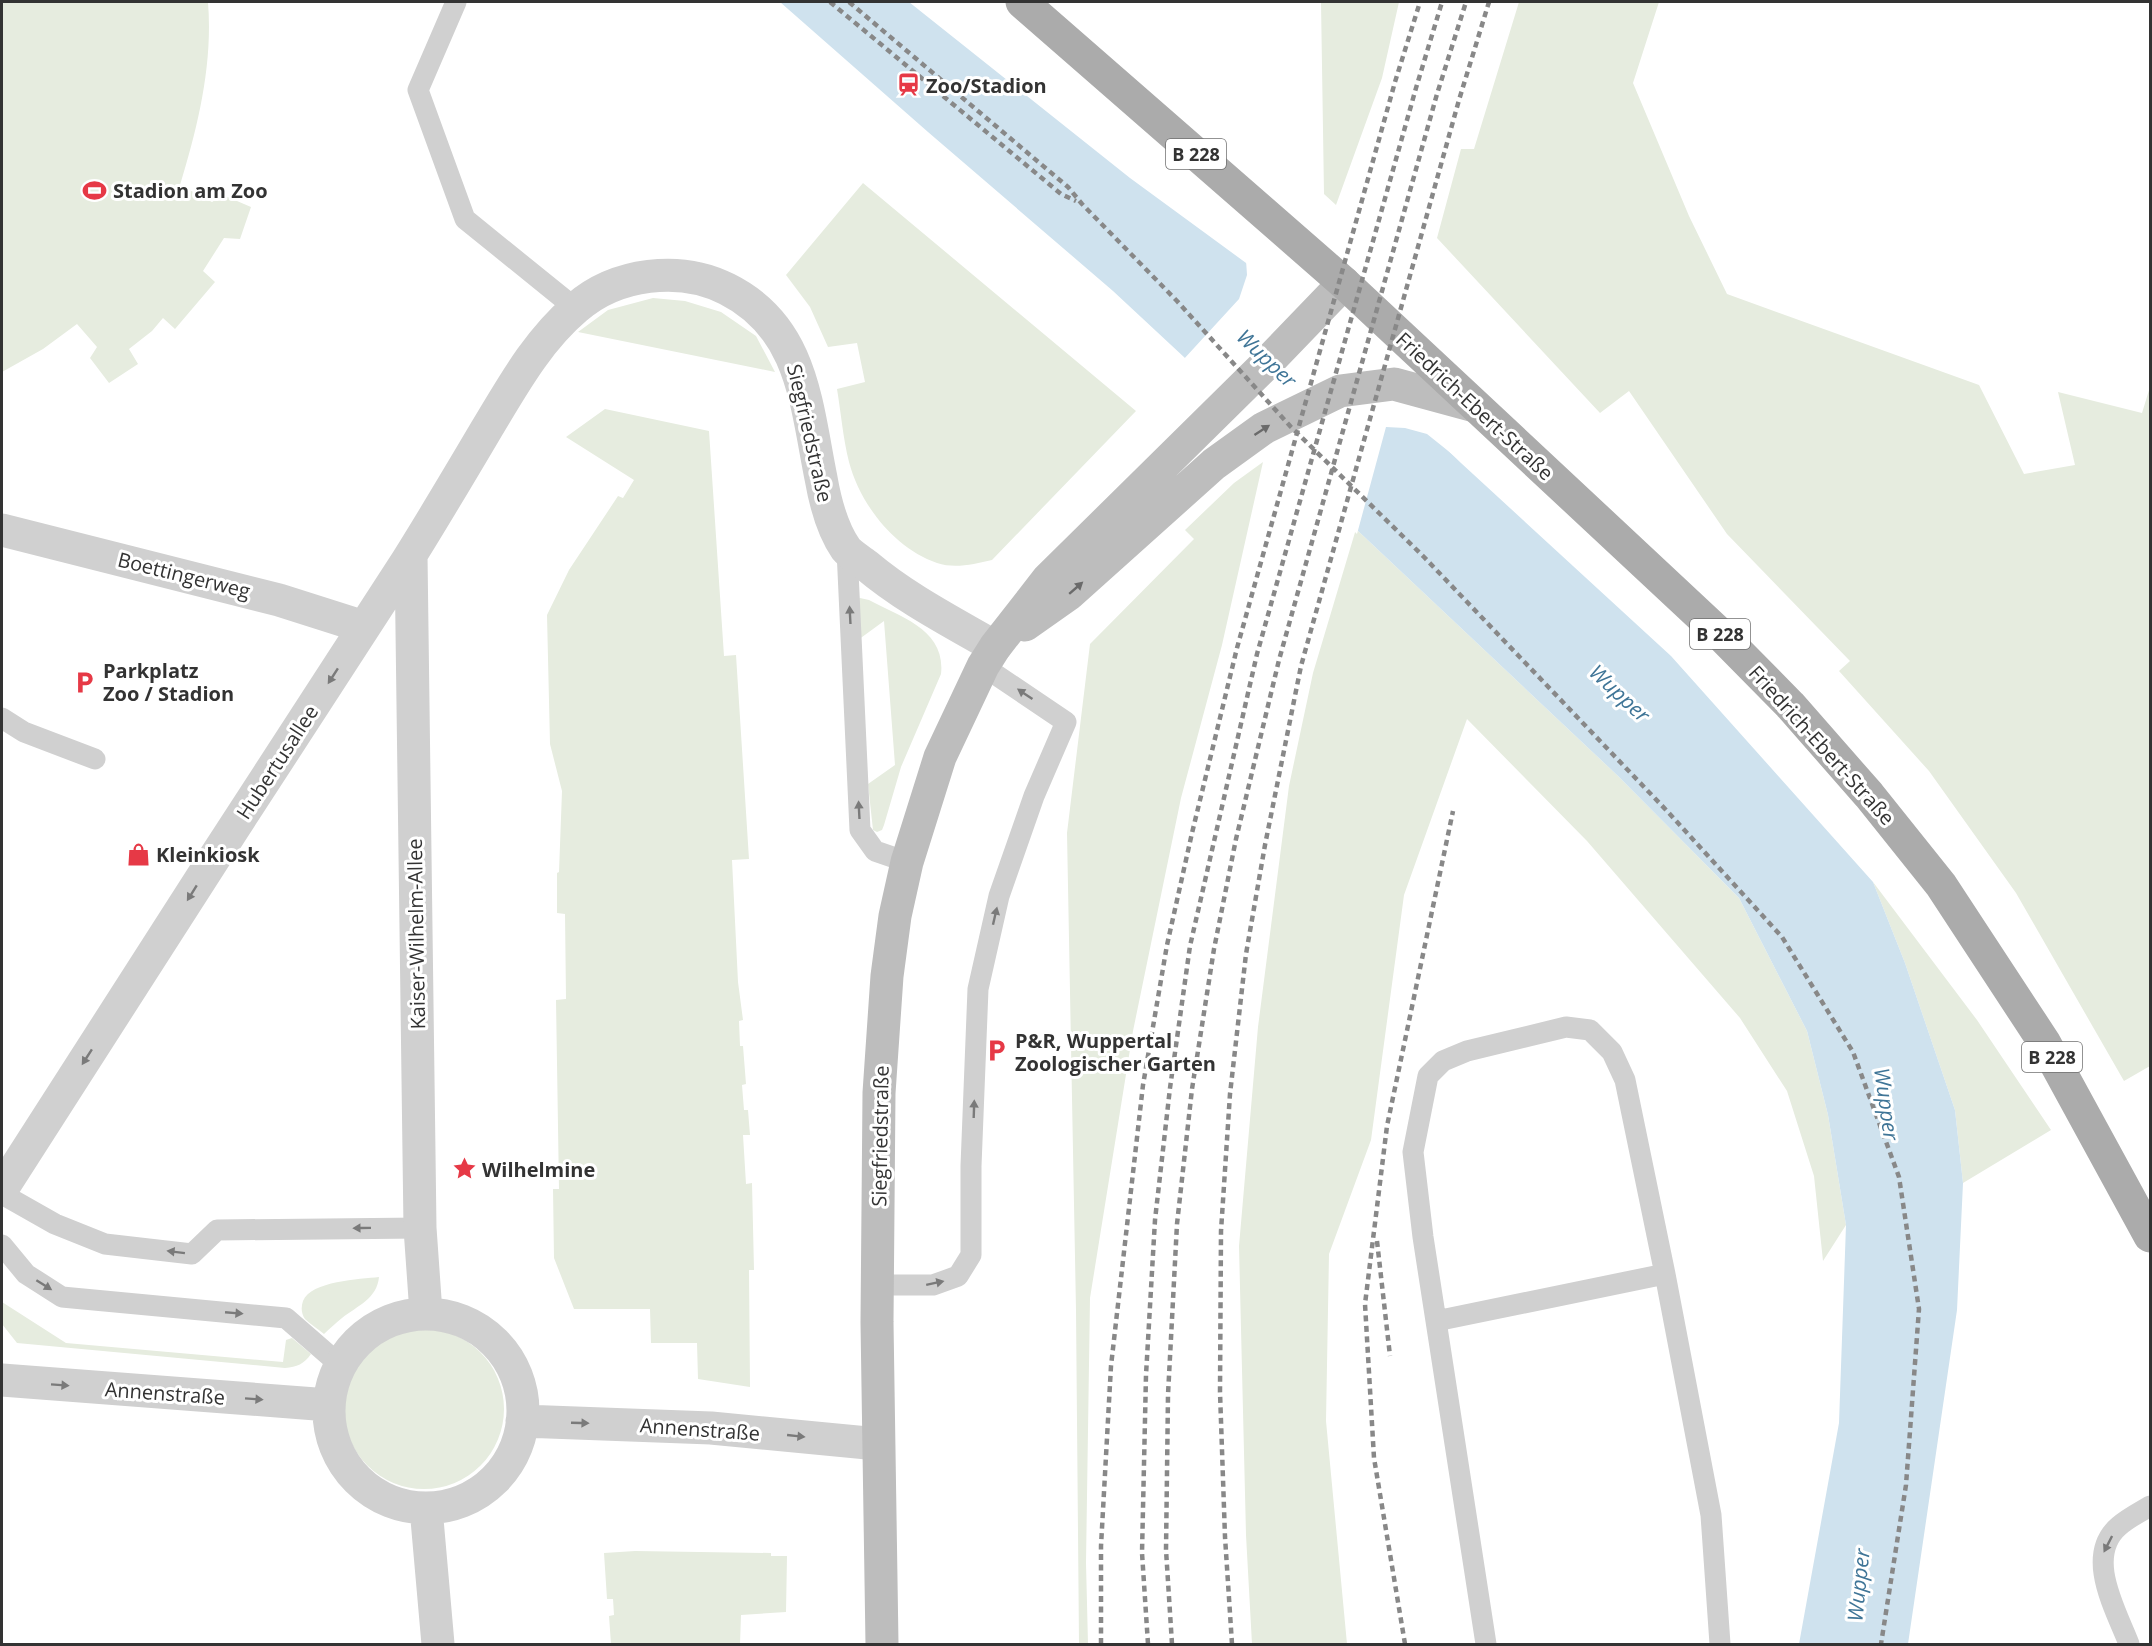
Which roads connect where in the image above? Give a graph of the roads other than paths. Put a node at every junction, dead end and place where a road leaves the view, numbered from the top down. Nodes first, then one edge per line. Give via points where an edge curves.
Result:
1 (456, 2) edge
2 (1022, 2) edge
3 (1344, 283) junction
4 (575, 308) junction
5 (551, 333) joint
6 (1475, 406) junction
7 (2, 530) edge
8 (847, 550) junction
9 (411, 555) junction
10 (364, 627) junction
11 (989, 657) junction
12 (2, 718) edge
13 (95, 759) dead end
14 (907, 862) junction
15 (2, 1189) edge
16 (2, 1194) edge
17 (420, 1228) junction
18 (2151, 1236) edge
19 (2, 1245) edge
20 (1665, 1274) junction
21 (877, 1285) junction
22 (426, 1313) junction
23 (1436, 1321) junction
24 (340, 1365) junction
25 (2, 1380) edge
26 (329, 1405) junction
27 (522, 1421) junction
28 (878, 1444) junction
29 (2151, 1506) edge
30 (426, 1508) junction
31 (438, 1644) edge
32 (882, 1644) edge
33 (1486, 1644) edge
34 (1720, 1644) edge
35 (2129, 1644) edge

1 - 4 lane via 418,90 465,219
2 - 3 main road, B 228
3 - 6 main road, Friedrich-Ebert-Straße / B 228
3 - 11 street, Siegfriedstraße via 1048,579
4 - 5 street, Siegfriedstraße
4 - 8 street, Siegfriedstraße via 612,285 659,276 710,281 754,306 790,349 803,386 827,509
5 - 9 street, Hubertusallee via 522,370
11 -> 6 street, Siegfriedstraße via 1069,594 1214,464 1264,428 1340,391 1394,384
6 - 18 main road, Friedrich-Ebert-Straße / B 228 via 1721,635 1790,705 1869,795 1941,885 2044,1042
7 - 10 street, Boettingerweg via 279,600
8 - 11 street, Siegfriedstraße
14 -> 8 lane via 875,851 860,830
9 - 10 street, Hubertusallee
9 - 17 street, Kaiser-Wilhelm-Allee
10 -> 15 street, Hubertusallee
11 - 14 street, Siegfriedstraße via 940,757
21 -> 11 lane via 933,1285 958,1276 970,1255 978,989 999,896 1034,796 1066,722
12 - 13 lane via 24,732
14 - 21 street, Siegfriedstraße via 886,988 879,1093
17 -> 16 lane via 217,1230 192,1254 105,1244 55,1224
17 - 22 street, Kaiser-Wilhelm-Allee
19 -> 24 lane via 26,1274 62,1297 286,1318
20 - 23 lane
20 - 23 lane via 1625,1080 1612,1052 1590,1030 1566,1027 1467,1051 1443,1061 1428,1076 1413,1152
20 - 34 lane via 1711,1515
21 - 28 street, Siegfriedstraße
22 - 24 street via 376,1327 350,1350
22 - 27 street via 466,1323 498,1346 520,1389
23 - 33 lane
24 - 26 street
25 -> 26 street, Annenstraße
26 - 30 street via 333,1440 349,1471 391,1502
27 -> 28 street, Annenstraße via 711,1428
27 - 30 street via 512,1455 491,1483 460,1501
28 - 32 street, Siegfriedstraße
29 -> 35 lane via 2117,1527 2102,1556 2104,1578
30 - 31 street

